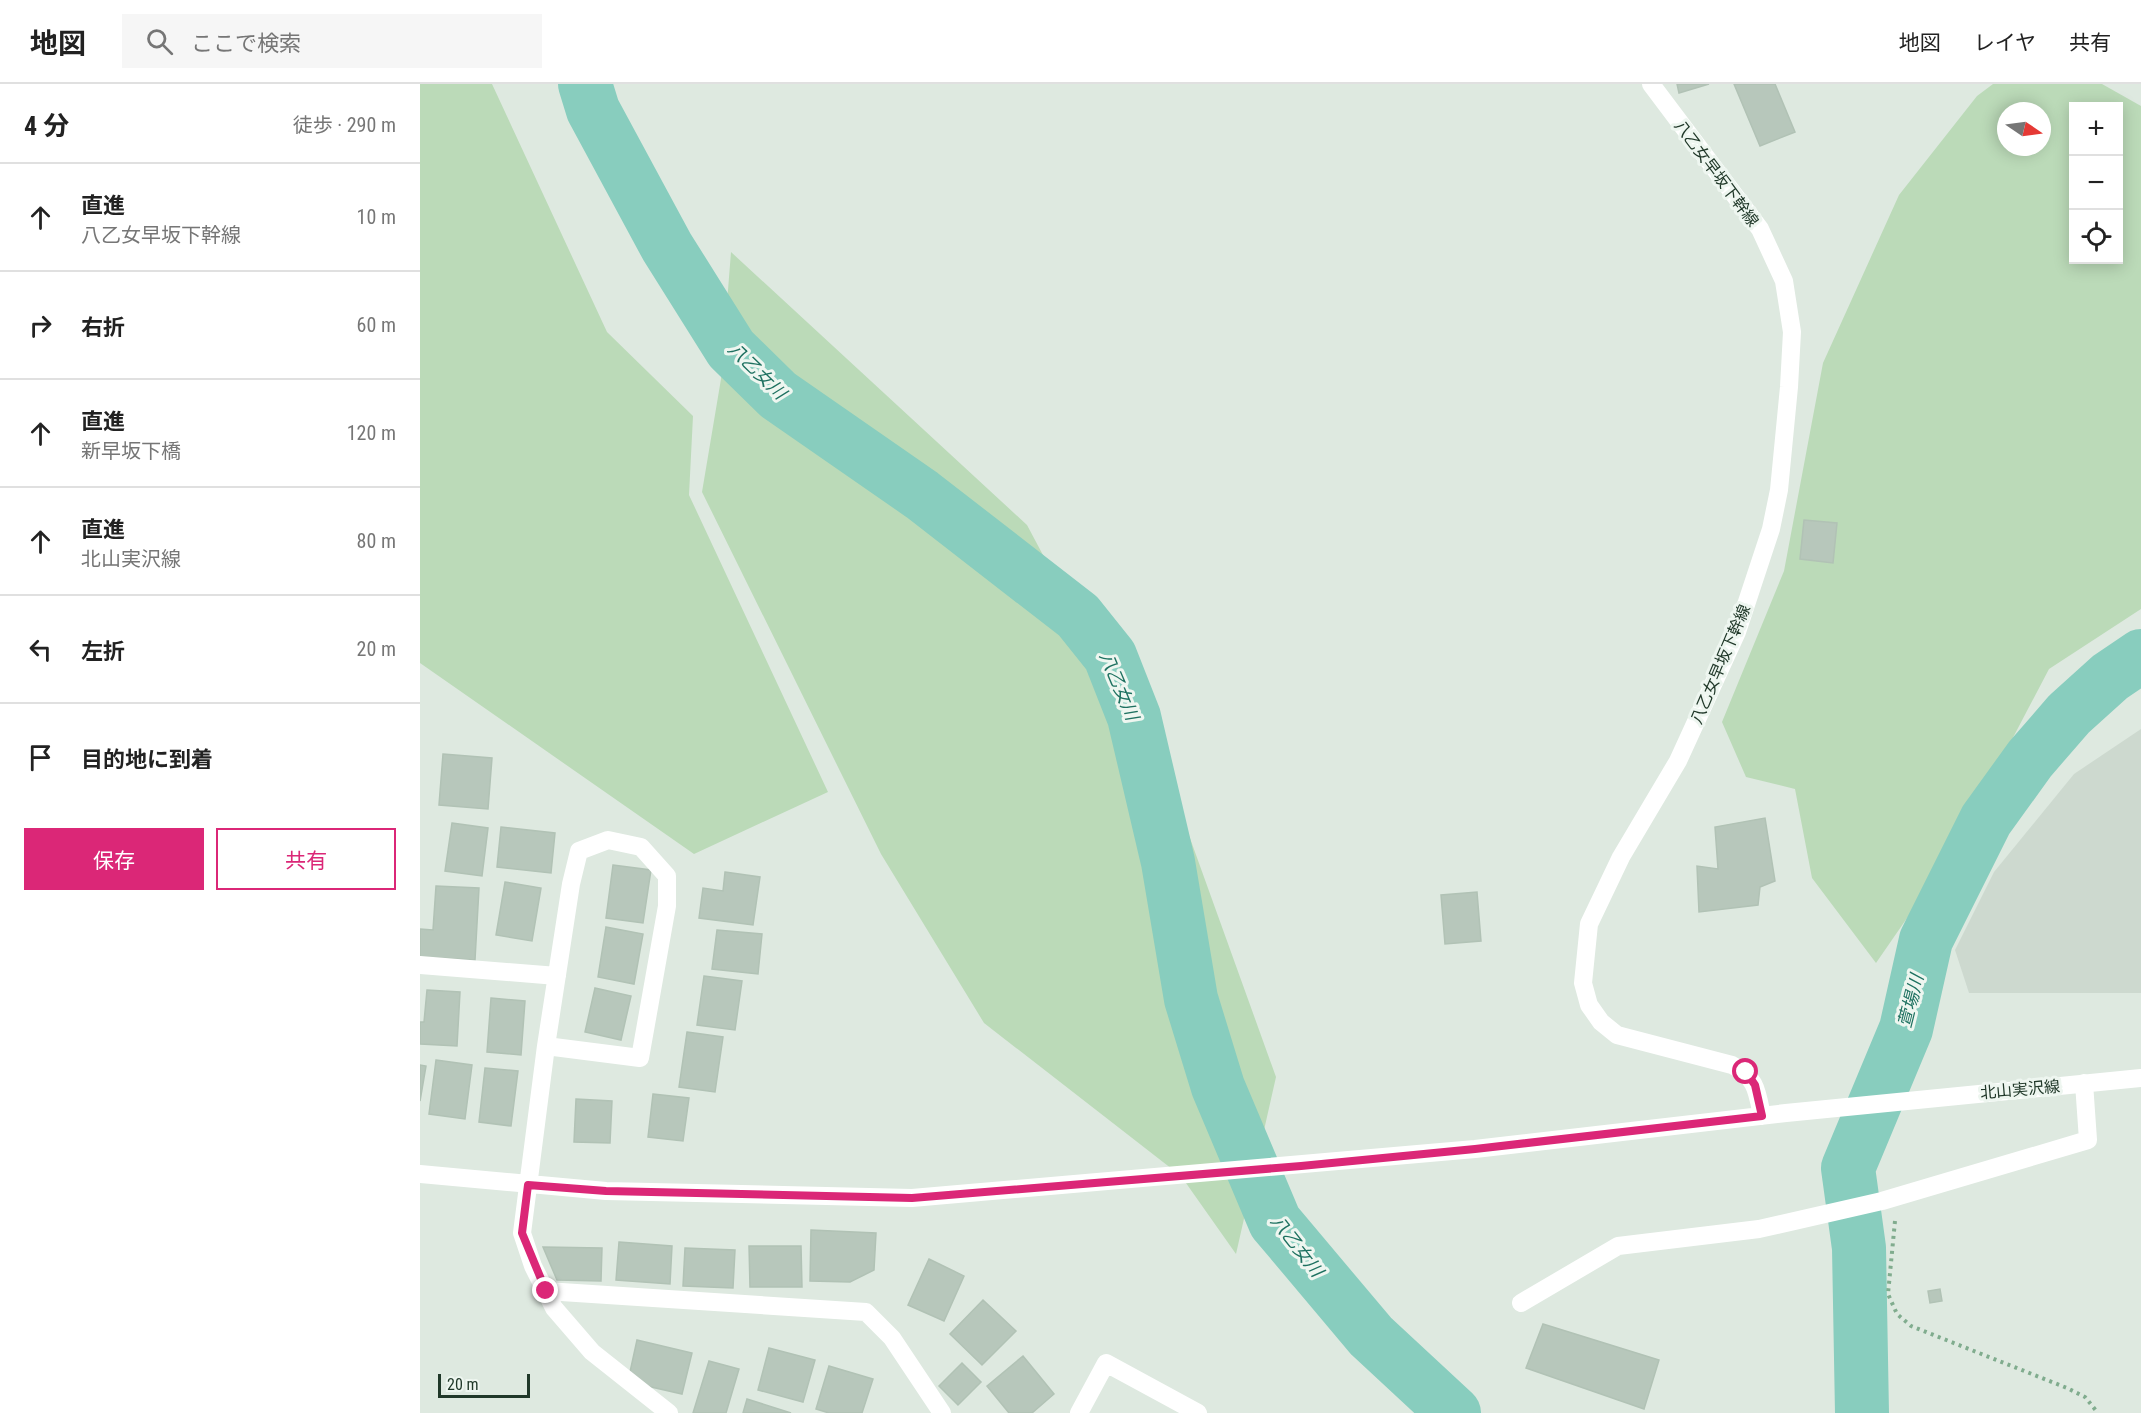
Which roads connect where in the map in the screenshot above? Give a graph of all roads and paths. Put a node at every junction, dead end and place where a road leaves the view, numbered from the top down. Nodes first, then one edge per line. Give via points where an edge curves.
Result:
1 (1651, 84) edge
2 (420, 965) edge
3 (557, 976) junction
4 (546, 1046) junction
5 (2141, 1078) edge
6 (2084, 1083) junction
7 (1762, 1116) junction
8 (420, 1174) edge
9 (528, 1185) junction
10 (1890, 1199) junction
11 (546, 1291) junction
12 (1521, 1303) dead end
13 (669, 1413) edge
14 (942, 1413) edge
15 (1079, 1413) edge
16 (1198, 1413) edge
17 (2098, 1413) edge

1 - 7 street, 八乙女早坂下幹線 via 1760,229 1784,281 1792,332 1789,387 1773,519 1737,632 1678,761 1621,857 1589,924 1583,983 1589,1005 1617,1035 1746,1072 1755,1085
2 - 3 street
3 - 4 street
3 - 4 street via 579,851 608,840 641,848 667,876 667,906 640,1058
4 - 9 street
5 - 6 street, 北山実沢線
6 - 7 street, 北山実沢線
6 - 10 street via 2088,1140
7 - 9 street, 北山実沢線 via 1475,1149 912,1198 606,1191
8 - 9 street
9 - 11 street via 522,1233
10 - 12 street via 1759,1229 1618,1246
10 - 17 path via 1888,1294 1897,1314 1911,1326 2067,1388 2085,1397
11 - 13 street via 554,1308 592,1352
11 - 14 street via 866,1312 892,1338
15 - 16 street via 1106,1363

